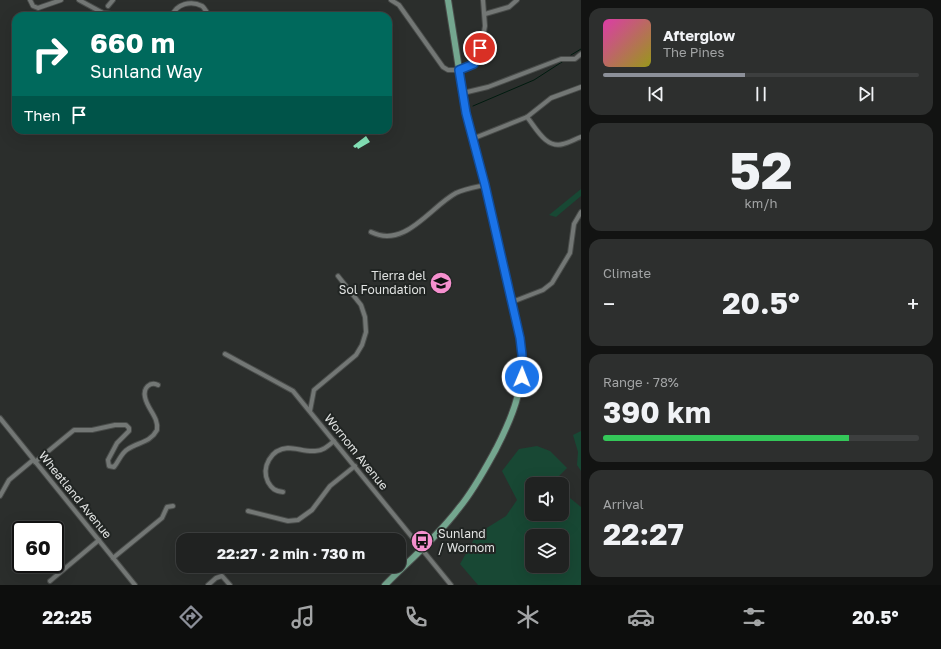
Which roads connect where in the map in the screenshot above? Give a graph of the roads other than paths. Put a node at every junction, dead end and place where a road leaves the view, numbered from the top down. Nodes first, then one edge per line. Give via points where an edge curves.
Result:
1 (30, 0) edge
2 (61, 0) edge
3 (79, 0) edge
4 (112, 0) edge
5 (392, 0) edge
6 (448, 0) edge
7 (483, 0) edge
8 (517, 0) edge
9 (108, 6) dead end
10 (101, 12) edge
11 (174, 12) edge
12 (206, 12) edge
13 (485, 14) junction
14 (581, 54) edge
15 (459, 70) junction
16 (581, 87) edge
17 (463, 93) junction
18 (527, 117) junction
19 (581, 137) edge
20 (472, 140) junction
21 (485, 185) junction
22 (581, 212) edge
23 (371, 232) dead end
24 (338, 276) dead end
25 (512, 302) junction
26 (225, 354) dead end
27 (158, 385) dead end
28 (310, 412) junction
29 (0, 418) edge
30 (334, 441) junction
31 (34, 461) junction
32 (355, 466) junction
33 (283, 492) dead end
34 (0, 496) edge
35 (173, 506) dead end
36 (248, 511) dead end
37 (99, 540) junction
38 (422, 549) junction
39 (113, 558) junction
40 (50, 581) dead end
41 (135, 585) edge
42 (208, 585) edge
43 (230, 585) edge
44 (386, 585) edge
45 (451, 585) edge

1 - 2 street via 38,8
3 - 10 street
4 - 9 street
5 - 15 street via 400,6 443,67 448,70
6 - 15 main road
7 - 13 street
8 - 13 street via 509,7
11 - 12 street via 180,4 188,1 198,3
13 - 15 street via 483,37 476,60 474,64
14 - 17 street via 488,87
15 - 17 main road
16 - 18 street via 550,98
17 - 20 main road
18 - 19 street via 544,139 553,144 563,144
18 - 20 street
20 - 21 main road
21 - 23 street via 456,193 404,231 387,235
21 - 25 main road
22 - 25 street via 574,224 570,253 552,283 543,290
24 - 28 street via 361,305 366,324 365,336 356,355 314,390
25 - 38 main road via 522,361 520,387 513,415 469,494
26 - 28 street, Wornom Avenue via 293,391
27 - 31 street via 149,385 145,395 157,422 157,430 148,440 126,450 114,467 109,466 108,460 117,443 129,431 126,425 74,430
28 - 30 street, Wornom Avenue
29 - 31 street, Wheatland Avenue
30 - 32 street, Wornom Avenue
30 - 33 street via 326,448 316,451 288,448 274,454 268,462 267,479 270,487
31 - 34 street via 9,480
31 - 37 street, Wheatland Avenue
32 - 36 street via 330,486 312,510 298,520 288,521
32 - 38 street, Wornom Avenue
35 - 39 street via 167,507 162,518
37 - 39 street, Wheatland Avenue
37 - 40 street
38 - 44 main road
38 - 45 street, Wornom Avenue
39 - 41 street, Wheatland Avenue
42 - 43 street via 222,576

